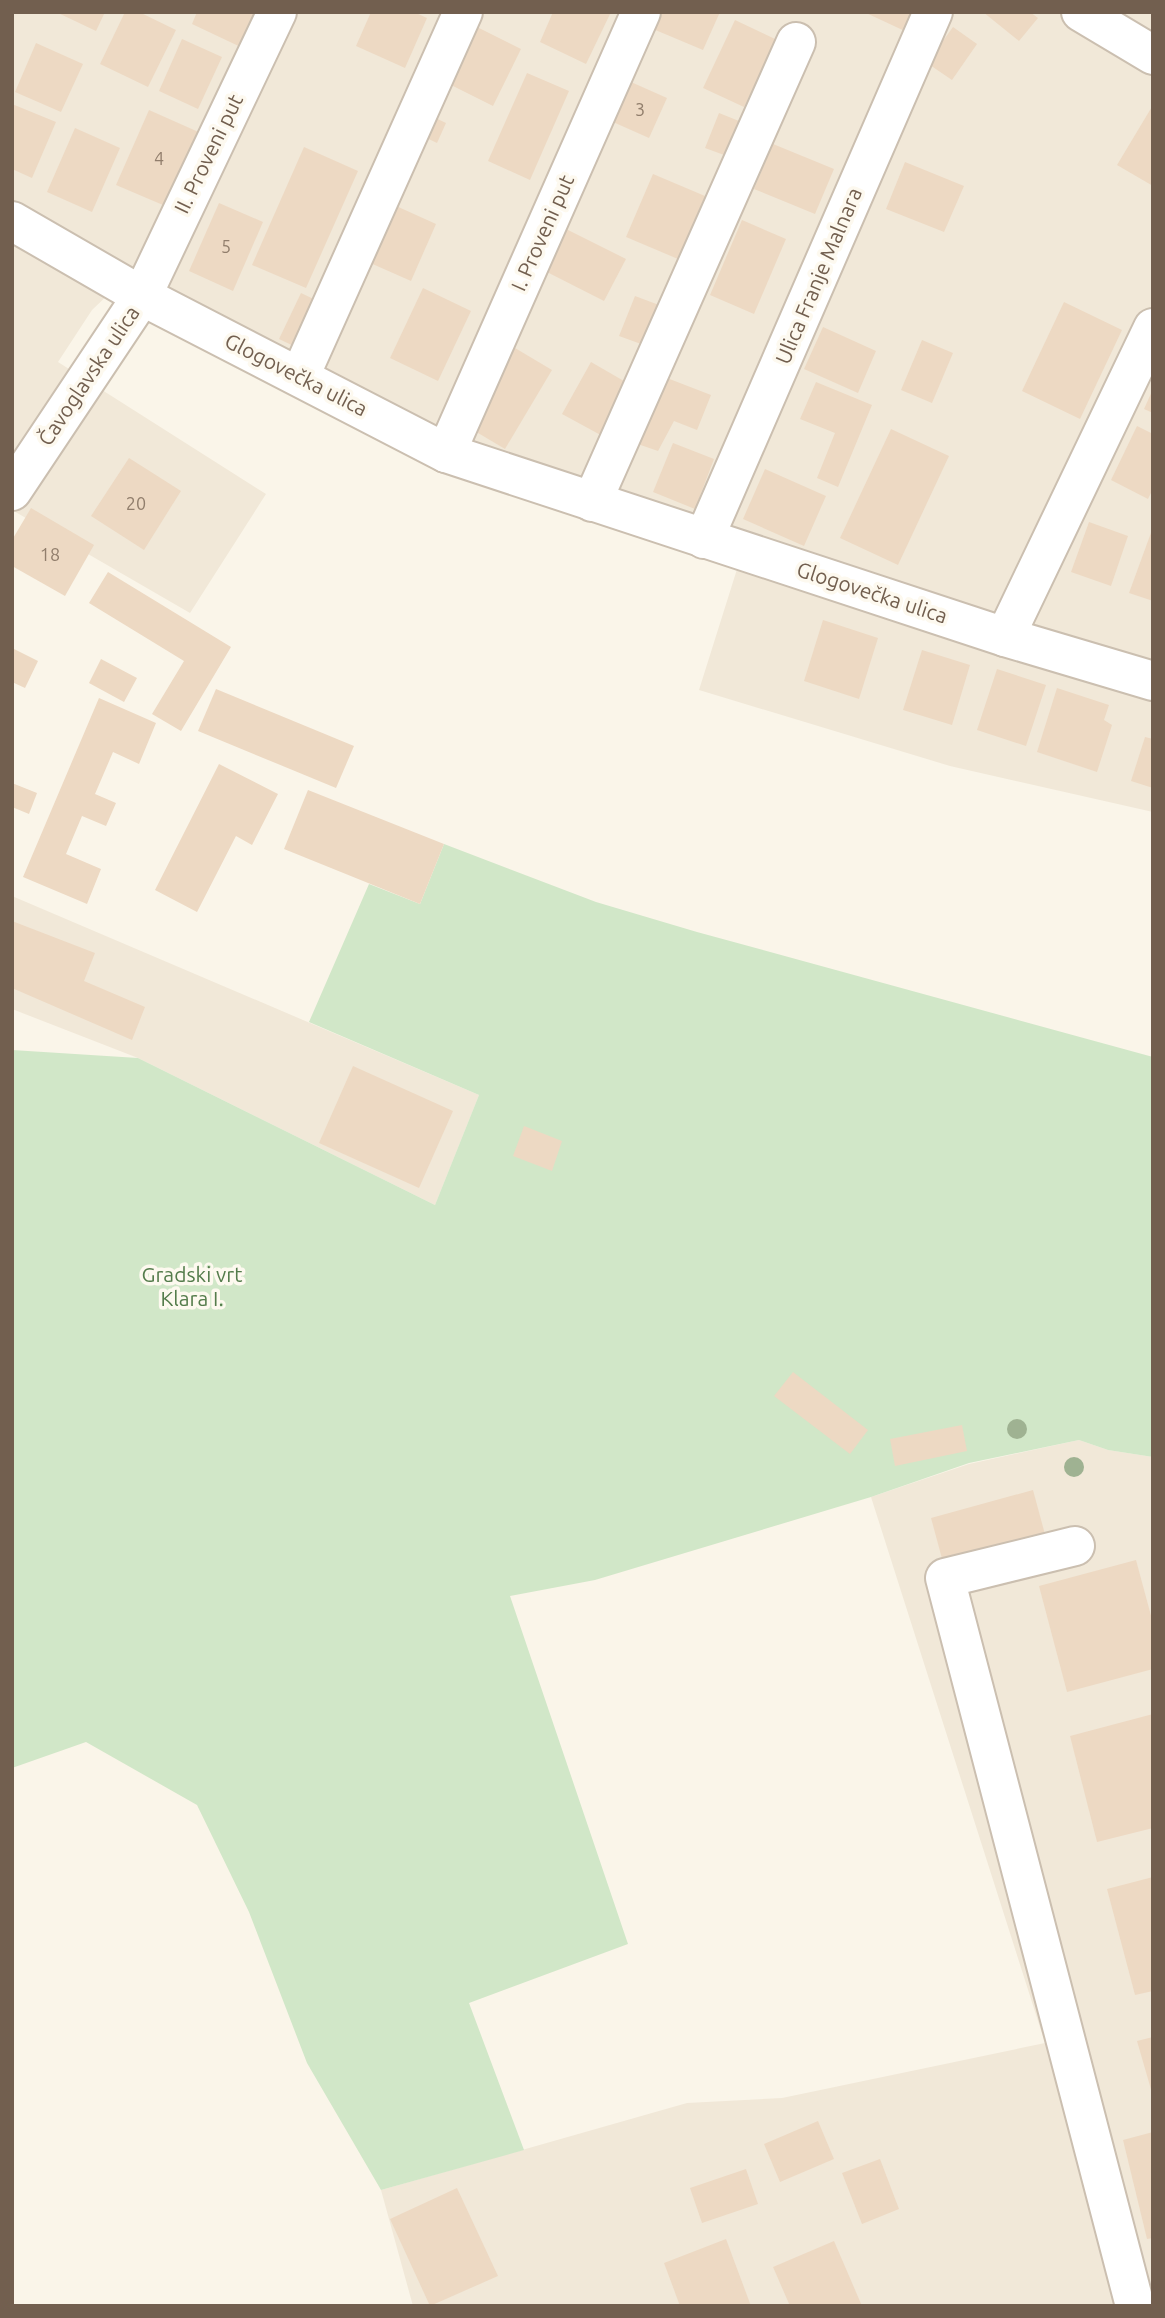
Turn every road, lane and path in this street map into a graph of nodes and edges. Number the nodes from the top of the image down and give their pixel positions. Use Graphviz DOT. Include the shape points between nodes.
graph roads {
  1 [pos="277,12"];
  2 [pos="463,12"];
  3 [pos="641,12"];
  4 [pos="933,12"];
  5 [pos="1084,13"];
  6 [pos="796,42"];
  7 [pos="1153,55"];
  8 [pos="12,221"];
  9 [pos="142,296"];
  10 [pos="1153,328"];
  11 [pos="300,376"];
  12 [pos="446,453"];
  13 [pos="12,491"];
  14 [pos="592,502"];
  15 [pos="704,539"];
  16 [pos="1005,637"];
  17 [pos="1153,681"];
  18 [pos="1075,1546"];
  19 [pos="1135,2306"];
  1 -- 9 [label="street, II. Proveni put"];
  2 -- 11 [label="street"];
  3 -- 12 [label="street, I. Proveni put"];
  4 -- 15 [label="street, Ulica Franje Malnara"];
  5 -- 7 [label="street"];
  6 -- 14 [label="street"];
  8 -- 9 [label="street, Glogovečka ulica"];
  9 -- 11 [label="street, Glogovečka ulica"];
  9 -- 13 [label="street, Čavoglavska ulica"];
  10 -- 16 [label="street"];
  11 -- 12 [label="street, Glogovečka ulica"];
  12 -- 14 [label="street, Glogovečka ulica"];
  14 -- 15 [label="street, Glogovečka ulica"];
  15 -- 16 [label="street, Glogovečka ulica"];
  16 -- 17 [label="street, Glogovečka ulica"];
  18 -- 19 [label="street" via="945,1578"];
}
